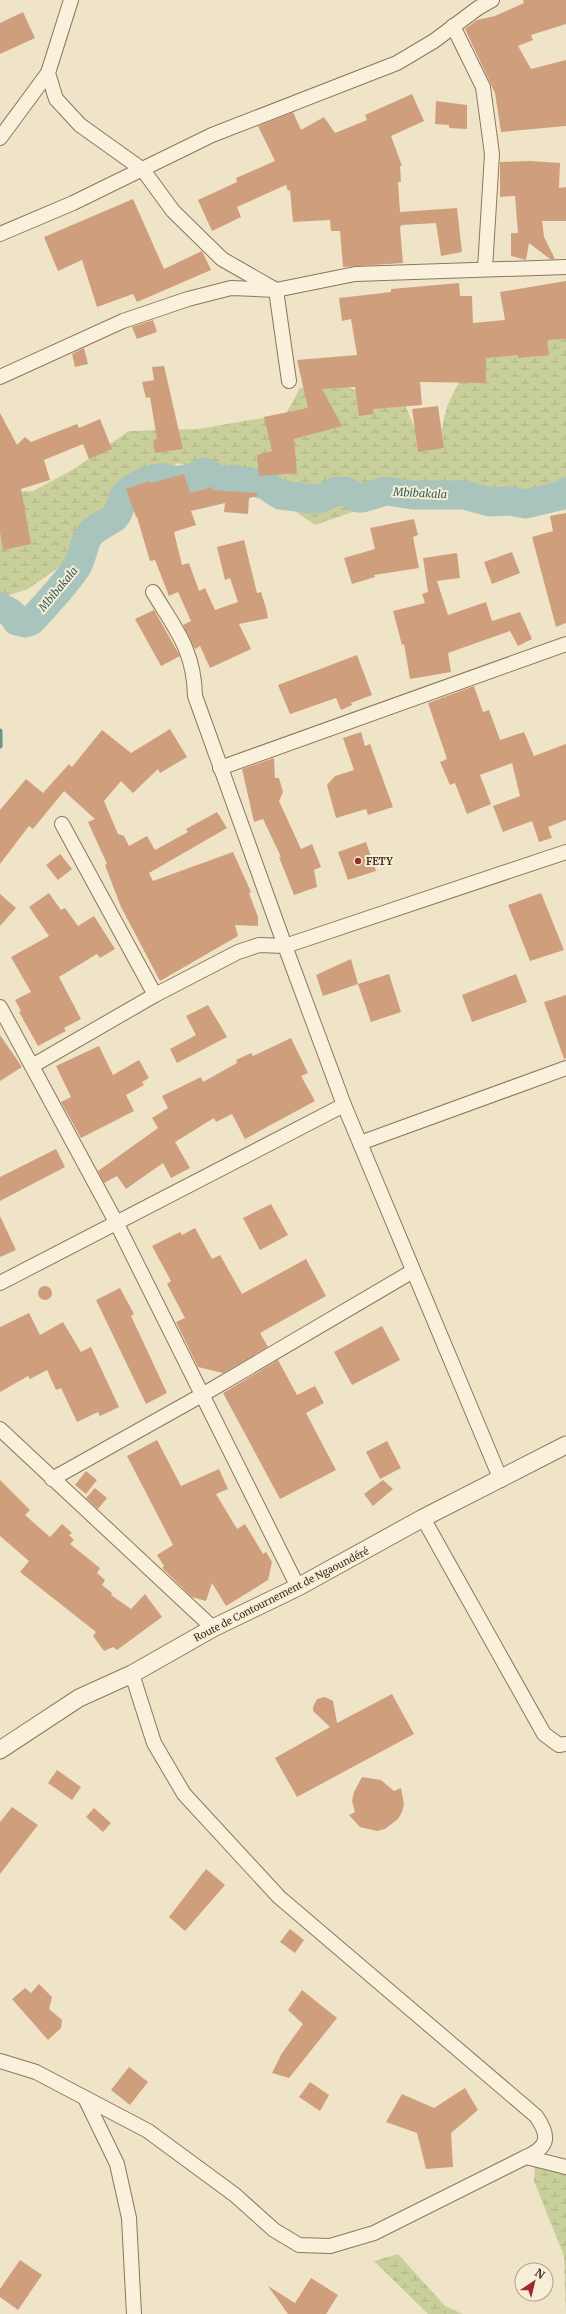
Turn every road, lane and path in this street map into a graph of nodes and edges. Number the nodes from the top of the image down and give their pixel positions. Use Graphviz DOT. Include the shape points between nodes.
graph roads {
  1 [pos="71,0"];
  2 [pos="492,0"];
  3 [pos="453,26"];
  4 [pos="48,73"];
  5 [pos="0,138"];
  6 [pos="143,170"];
  7 [pos="0,234"];
  8 [pos="566,267"];
  9 [pos="485,269"];
  10 [pos="276,290"];
  11 [pos="0,377"];
  12 [pos="289,381"];
  13 [pos="153,592"];
  14 [pos="566,644"];
  15 [pos="220,768"];
  16 [pos="62,824"];
  17 [pos="566,852"];
  18 [pos="284,946"];
  19 [pos="155,995"];
  20 [pos="0,1007"];
  21 [pos="32,1066"];
  22 [pos="566,1068"];
  23 [pos="344,1105"];
  24 [pos="360,1143"];
  25 [pos="116,1222"];
  26 [pos="413,1271"];
  27 [pos="0,1283"];
  28 [pos="202,1395"];
  29 [pos="0,1429"];
  30 [pos="566,1445"];
  31 [pos="52,1479"];
  32 [pos="501,1480"];
  33 [pos="423,1518"];
  34 [pos="298,1587"];
  35 [pos="213,1628"];
  36 [pos="132,1674"];
  37 [pos="566,1744"];
  38 [pos="0,1750"];
  39 [pos="0,2061"];
  40 [pos="85,2098"];
  41 [pos="526,2157"];
  42 [pos="566,2167"];
  43 [pos="134,2314"];
  1 -- 4 [label="street"];
  2 -- 3 [label="street"];
  3 -- 6 [label="street" via="434,41 397,63 212,135"];
  3 -- 9 [label="street" via="483,87 492,154"];
  4 -- 5 [label="street"];
  4 -- 6 [label="street" via="56,99 80,125"];
  6 -- 7 [label="street"];
  6 -- 10 [label="street" via="173,211 222,259"];
  8 -- 9 [label="street"];
  9 -- 10 [label="street" via="355,274"];
  10 -- 11 [label="street" via="231,288 188,299 104,330"];
  10 -- 12 [label="street"];
  13 -- 15 [label="street" via="188,650 195,674 195,696"];
  14 -- 15 [label="street"];
  15 -- 18 [label="street"];
  16 -- 19 [label="street"];
  17 -- 18 [label="street"];
  18 -- 19 [label="street" via="259,944 238,952"];
  18 -- 23 [label="street"];
  19 -- 21 [label="street"];
  20 -- 21 [label="street"];
  21 -- 25 [label="street"];
  22 -- 24 [label="street"];
  23 -- 24 [label="street"];
  23 -- 25 [label="street"];
  24 -- 26 [label="street"];
  25 -- 27 [label="street"];
  25 -- 28 [label="street"];
  26 -- 28 [label="street"];
  26 -- 32 [label="street"];
  28 -- 31 [label="street"];
  28 -- 34 [label="street"];
  29 -- 31 [label="street"];
  30 -- 32 [label="street, Route de Contournement de Ngaoundéré"];
  31 -- 35 [label="street"];
  32 -- 33 [label="street, Route de Contournement de Ngaoundéré"];
  33 -- 34 [label="street, Route de Contournement de Ngaoundéré"];
  33 -- 37 [label="street" via="544,1734 559,1745"];
  34 -- 35 [label="street, Route de Contournement de Ngaoundéré"];
  35 -- 36 [label="street, Route de Contournement de Ngaoundéré"];
  36 -- 38 [label="street, Route de Contournement de Ngaoundéré" via="79,1698"];
  36 -- 41 [label="street" via="154,1744 184,1794 279,1897 536,2116 545,2128 546,2141 539,2152"];
  39 -- 40 [label="street" via="36,2072"];
  40 -- 41 [label="street" via="148,2131 235,2195 274,2230 300,2245 330,2246 374,2233"];
  40 -- 43 [label="street" via="117,2164 129,2218"];
  41 -- 42 [label="street"];
}
